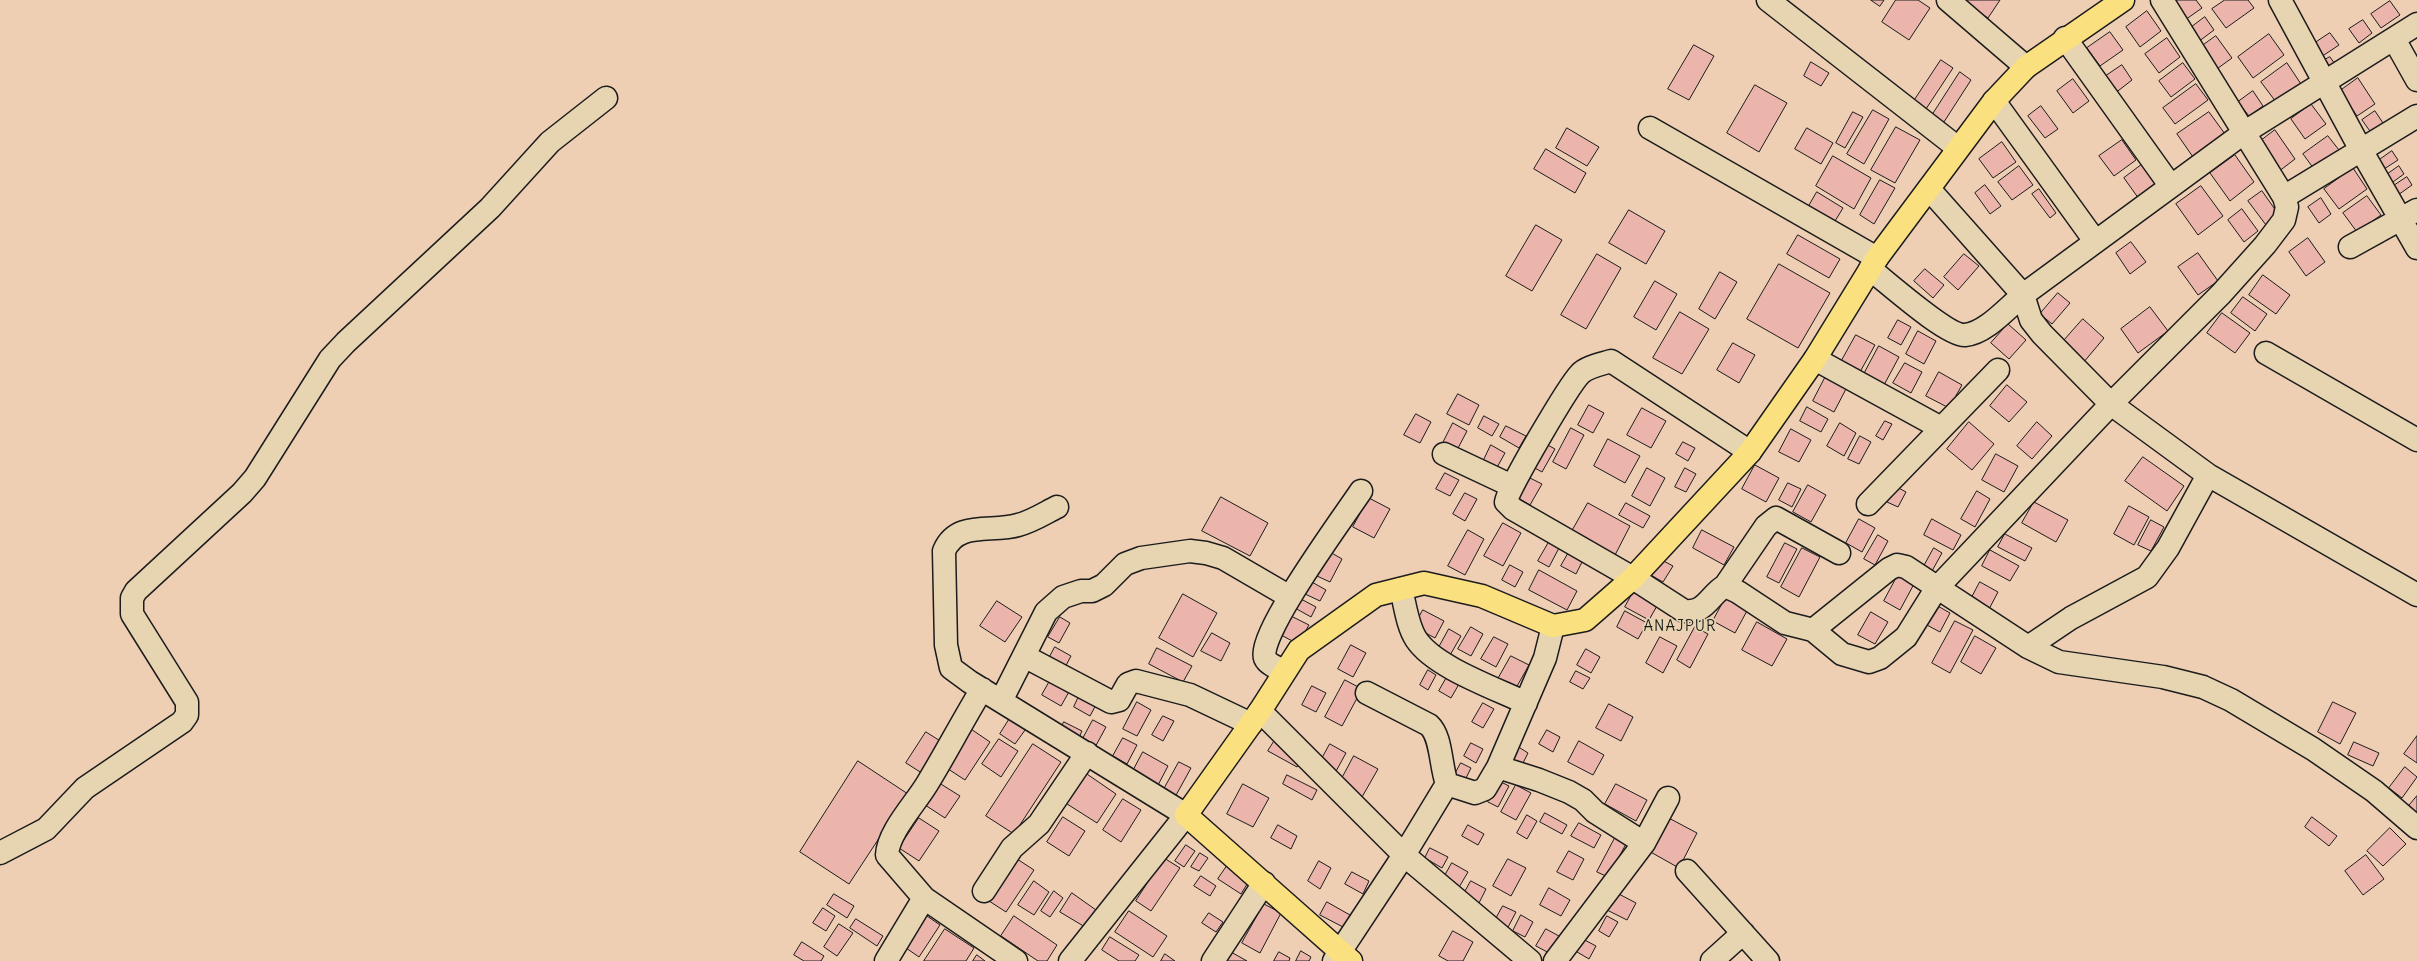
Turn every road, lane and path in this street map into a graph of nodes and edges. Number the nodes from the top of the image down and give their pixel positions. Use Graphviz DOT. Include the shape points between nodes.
graph roads {
  1 [pos="1768,0"];
  2 [pos="1948,0"];
  3 [pos="2123,0"];
  4 [pos="2162,0"];
  5 [pos="2280,0"];
  6 [pos="2417,24"];
  7 [pos="2065,38"];
  8 [pos="2394,39"];
  9 [pos="2026,67"];
  10 [pos="2417,80"];
  11 [pos="2325,83"];
  12 [pos="606,98"];
  13 [pos="1994,101"];
  14 [pos="2417,116"];
  15 [pos="1650,128"];
  16 [pos="2245,132"];
  17 [pos="1958,148"];
  18 [pos="2361,150"];
  19 [pos="2170,185"];
  20 [pos="1929,189"];
  21 [pos="2284,197"];
  22 [pos="2408,214"];
  23 [pos="2095,241"];
  24 [pos="2350,247"];
  25 [pos="2417,248"];
  26 [pos="1873,264"];
  27 [pos="2023,295"];
  28 [pos="2266,353"];
  29 [pos="1815,359"];
  30 [pos="1998,370"];
  31 [pos="2111,404"];
  32 [pos="1941,428"];
  33 [pos="2417,440"];
  34 [pos="1750,452"];
  35 [pos="1444,454"];
  36 [pos="2208,475"];
  37 [pos="1512,486"];
  38 [pos="1361,492"];
  39 [pos="1868,504"];
  40 [pos="1057,507"];
  41 [pos="1839,553"];
  42 [pos="1633,578"];
  43 [pos="1725,586"];
  44 [pos="1401,589"];
  45 [pos="1936,589"];
  46 [pos="2417,595"];
  47 [pos="1290,597"];
  48 [pos="1554,626"];
  49 [pos="1814,630"];
  50 [pos="2043,654"];
  51 [pos="1024,656"];
  52 [pos="1285,671"];
  53 [pos="982,689"];
  54 [pos="1368,693"];
  55 [pos="1001,700"];
  56 [pos="1526,703"];
  57 [pos="1255,717"];
  58 [pos="1087,754"];
  59 [pos="1498,767"];
  60 [pos="1447,784"];
  61 [pos="1668,798"];
  62 [pos="1186,815"];
  63 [pos="2417,828"];
  64 [pos="1644,843"];
  65 [pos="0,853"];
  66 [pos="1404,855"];
  67 [pos="1687,871"];
  68 [pos="1264,883"];
  69 [pos="984,892"];
  70 [pos="924,898"];
  71 [pos="1743,934"];
  72 [pos="1342,957"];
  73 [pos="886,961"];
  74 [pos="1016,961"];
  75 [pos="1070,961"];
  76 [pos="1213,961"];
  77 [pos="1530,961"];
  78 [pos="1555,961"];
  79 [pos="1712,961"];
  80 [pos="1768,961"];
  1 -- 17 [label="street"];
  2 -- 9 [label="street"];
  3 -- 7 [label="main road"];
  4 -- 16 [label="street"];
  5 -- 11 [label="street"];
  6 -- 8 [label="street"];
  7 -- 9 [label="main road"];
  7 -- 19 [label="street"];
  8 -- 10 [label="street"];
  8 -- 11 [label="street"];
  9 -- 13 [label="main road"];
  11 -- 16 [label="street"];
  11 -- 18 [label="street"];
  12 -- 65 [label="street" via="550,142 490,208 346,342 330,359 255,478 136,591 132,598 132,614 187,702 187,715 182,722 85,788 46,829"];
  13 -- 17 [label="main road"];
  13 -- 23 [label="street"];
  14 -- 18 [label="street"];
  15 -- 26 [label="street"];
  16 -- 19 [label="street"];
  16 -- 21 [label="street"];
  17 -- 20 [label="main road"];
  18 -- 21 [label="street"];
  18 -- 22 [label="street"];
  19 -- 23 [label="street"];
  20 -- 26 [label="main road"];
  20 -- 27 [label="street"];
  21 -- 31 [label="street" via="2287,207 2284,220 2265,245 2221,294"];
  22 -- 24 [label="street"];
  22 -- 25 [label="street"];
  23 -- 27 [label="street"];
  26 -- 27 [label="street" via="1942,326 1964,335 1988,324"];
  26 -- 29 [label="main road"];
  27 -- 31 [label="street" via="2031,320"];
  28 -- 33 [label="street"];
  29 -- 32 [label="street"];
  29 -- 34 [label="main road"];
  30 -- 32 [label="street"];
  31 -- 36 [label="street"];
  31 -- 45 [label="street"];
  32 -- 39 [label="street"];
  34 -- 37 [label="street" via="1611,361 1580,373"];
  34 -- 42 [label="main road"];
  35 -- 37 [label="street"];
  36 -- 46 [label="street"];
  36 -- 50 [label="street" via="2168,548 2147,578 2071,618"];
  37 -- 42 [label="street" via="1506,502 1512,509"];
  38 -- 47 [label="street"];
  40 -- 53 [label="street" via="1018,525 965,530 947,543 944,551 943,600 946,645 952,668"];
  41 -- 43 [label="street" via="1776,518 1766,526"];
  42 -- 43 [label="street" via="1684,610 1692,612 1703,608"];
  42 -- 48 [label="main road" via="1585,620"];
  43 -- 49 [label="street" via="1785,623"];
  44 -- 48 [label="main road" via="1424,583 1482,596"];
  44 -- 52 [label="main road" via="1376,595 1298,650"];
  44 -- 56 [label="street" via="1415,638 1425,651"];
  45 -- 49 [label="street" via="1906,567 1897,566"];
  45 -- 49 [label="street" via="1906,637 1886,654 1869,662 1842,654"];
  45 -- 50 [label="street"];
  47 -- 51 [label="street" via="1223,558 1206,553 1190,551 1141,558 1125,564 1104,585 1092,591 1081,591 1063,597 1046,612"];
  47 -- 52 [label="street" via="1265,647 1265,658 1270,664"];
  48 -- 56 [label="street" via="1545,658"];
  50 -- 63 [label="street" via="2163,677 2202,687 2230,700 2313,749 2374,791"];
  51 -- 55 [label="street"];
  51 -- 57 [label="street" via="1110,702 1118,700 1128,684 1136,681 1190,695"];
  52 -- 57 [label="main road"];
  53 -- 55 [label="street"];
  53 -- 70 [label="street" via="887,847 886,855"];
  54 -- 60 [label="street" via="1436,731 1441,770"];
  55 -- 58 [label="street"];
  56 -- 59 [label="street"];
  57 -- 62 [label="main road"];
  57 -- 66 [label="street"];
  58 -- 62 [label="street"];
  58 -- 69 [label="street" via="1039,824 1012,848"];
  59 -- 60 [label="street" via="1485,789 1475,794"];
  59 -- 64 [label="street" via="1574,795 1595,812"];
  60 -- 66 [label="street"];
  61 -- 64 [label="street"];
  62 -- 68 [label="main road"];
  62 -- 75 [label="street"];
  64 -- 78 [label="street" via="1600,897"];
  66 -- 72 [label="street"];
  66 -- 77 [label="street"];
  67 -- 71 [label="street"];
  68 -- 72 [label="main road"];
  68 -- 76 [label="street"];
  70 -- 73 [label="street"];
  70 -- 74 [label="street"];
  71 -- 79 [label="street"];
  71 -- 80 [label="street"];
}
